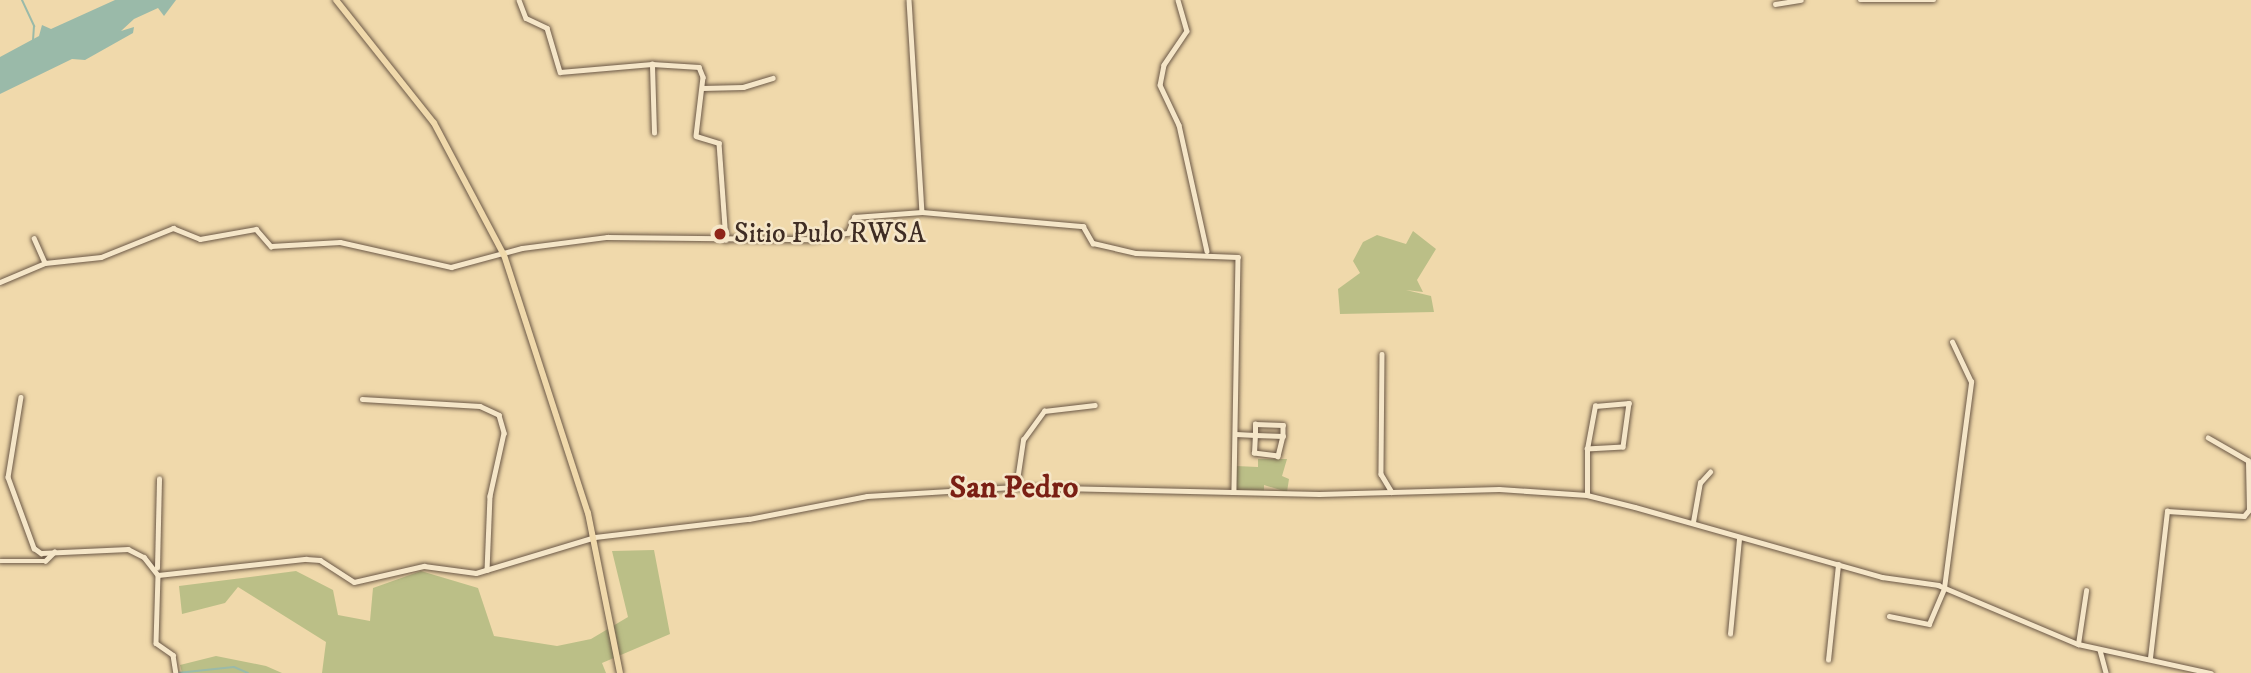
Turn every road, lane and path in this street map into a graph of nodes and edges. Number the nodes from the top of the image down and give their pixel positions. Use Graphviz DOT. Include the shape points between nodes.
graph roads {
  1 [pos="337,0"];
  2 [pos="519,0"];
  3 [pos="909,0"];
  4 [pos="1178,0"];
  5 [pos="1801,0"];
  6 [pos="1860,0"];
  7 [pos="1934,0"];
  8 [pos="1775,4"];
  9 [pos="652,64"];
  10 [pos="774,78"];
  11 [pos="702,88"];
  12 [pos="654,133"];
  13 [pos="922,212"];
  14 [pos="34,238"];
  15 [pos="726,240"];
  16 [pos="1207,251"];
  17 [pos="504,255"];
  18 [pos="44,263"];
  19 [pos="0,282"];
  20 [pos="1952,342"];
  21 [pos="1382,354"];
  22 [pos="21,397"];
  23 [pos="362,399"];
  24 [pos="1095,405"];
  25 [pos="1236,434"];
  26 [pos="1255,435"];
  27 [pos="1283,436"];
  28 [pos="2208,438"];
  29 [pos="1587,449"];
  30 [pos="1710,472"];
  31 [pos="159,479"];
  32 [pos="1016,487"];
  33 [pos="1234,492"];
  34 [pos="1392,492"];
  35 [pos="1587,495"];
  36 [pos="1693,522"];
  37 [pos="595,537"];
  38 [pos="1739,538"];
  39 [pos="54,552"];
  40 [pos="0,561"];
  41 [pos="1838,565"];
  42 [pos="487,570"];
  43 [pos="158,572"];
  44 [pos="1944,587"];
  45 [pos="2086,591"];
  46 [pos="1889,616"];
  47 [pos="1730,634"];
  48 [pos="2078,644"];
  49 [pos="2101,650"];
  50 [pos="2150,658"];
  51 [pos="1828,660"];
  52 [pos="176,673"];
  53 [pos="621,673"];
  54 [pos="2106,673"];
  55 [pos="2211,673"];
  1 -- 17 [label="main road" via="434,123"];
  2 -- 9 [label="street" via="526,19 547,28 560,72"];
  3 -- 13 [label="street"];
  4 -- 16 [label="street" via="1187,31 1164,65 1160,85 1179,125"];
  5 -- 8 [label="street"];
  6 -- 7 [label="street"];
  9 -- 11 [label="street" via="699,67"];
  9 -- 12 [label="street"];
  10 -- 11 [label="street" via="743,87"];
  11 -- 15 [label="street" via="696,135 719,143"];
  13 -- 15 [label="street" via="854,217 848,233 835,236"];
  13 -- 16 [label="street" via="1083,226 1093,243 1136,253"];
  14 -- 18 [label="street"];
  15 -- 17 [label="street" via="607,237"];
  16 -- 25 [label="street" via="1230,253 1241,264"];
  17 -- 18 [label="street" via="451,267 340,242 271,246 256,229 200,239 173,228 101,257"];
  17 -- 37 [label="main road"];
  18 -- 19 [label="street"];
  20 -- 44 [label="street" via="1971,382"];
  21 -- 34 [label="street" via="1381,474"];
  22 -- 39 [label="street" via="9,444 14,508 34,548"];
  23 -- 42 [label="street" via="480,406 499,415 504,433 488,508"];
  24 -- 32 [label="street" via="1044,411 1023,440"];
  25 -- 26 [label="street"];
  25 -- 33 [label="street"];
  26 -- 27 [label="street"];
  26 -- 27 [label="street" via="1256,422 1283,425"];
  26 -- 27 [label="street" via="1256,455 1278,456"];
  28 -- 50 [label="street" via="2249,461 2249,510 2244,516 2167,511"];
  29 -- 29 [label="street" via="1595,406 1629,403 1623,447"];
  29 -- 35 [label="street"];
  30 -- 36 [label="street" via="1700,483"];
  31 -- 43 [label="street"];
  32 -- 33 [label="street"];
  32 -- 37 [label="street" via="867,496 749,519"];
  33 -- 34 [label="street"];
  34 -- 35 [label="street"];
  35 -- 36 [label="street"];
  36 -- 38 [label="street"];
  37 -- 42 [label="street"];
  37 -- 53 [label="main road"];
  38 -- 41 [label="street"];
  38 -- 47 [label="street"];
  39 -- 40 [label="street" via="45,561"];
  39 -- 43 [label="street" via="128,550"];
  41 -- 44 [label="street"];
  41 -- 51 [label="street"];
  42 -- 43 [label="street" via="424,566 354,582 320,560 306,559"];
  43 -- 52 [label="street" via="153,629"];
  44 -- 46 [label="street" via="1929,624"];
  44 -- 48 [label="street"];
  45 -- 48 [label="street"];
  48 -- 49 [label="street"];
  49 -- 50 [label="street"];
  49 -- 54 [label="street"];
  50 -- 55 [label="street"];
}
